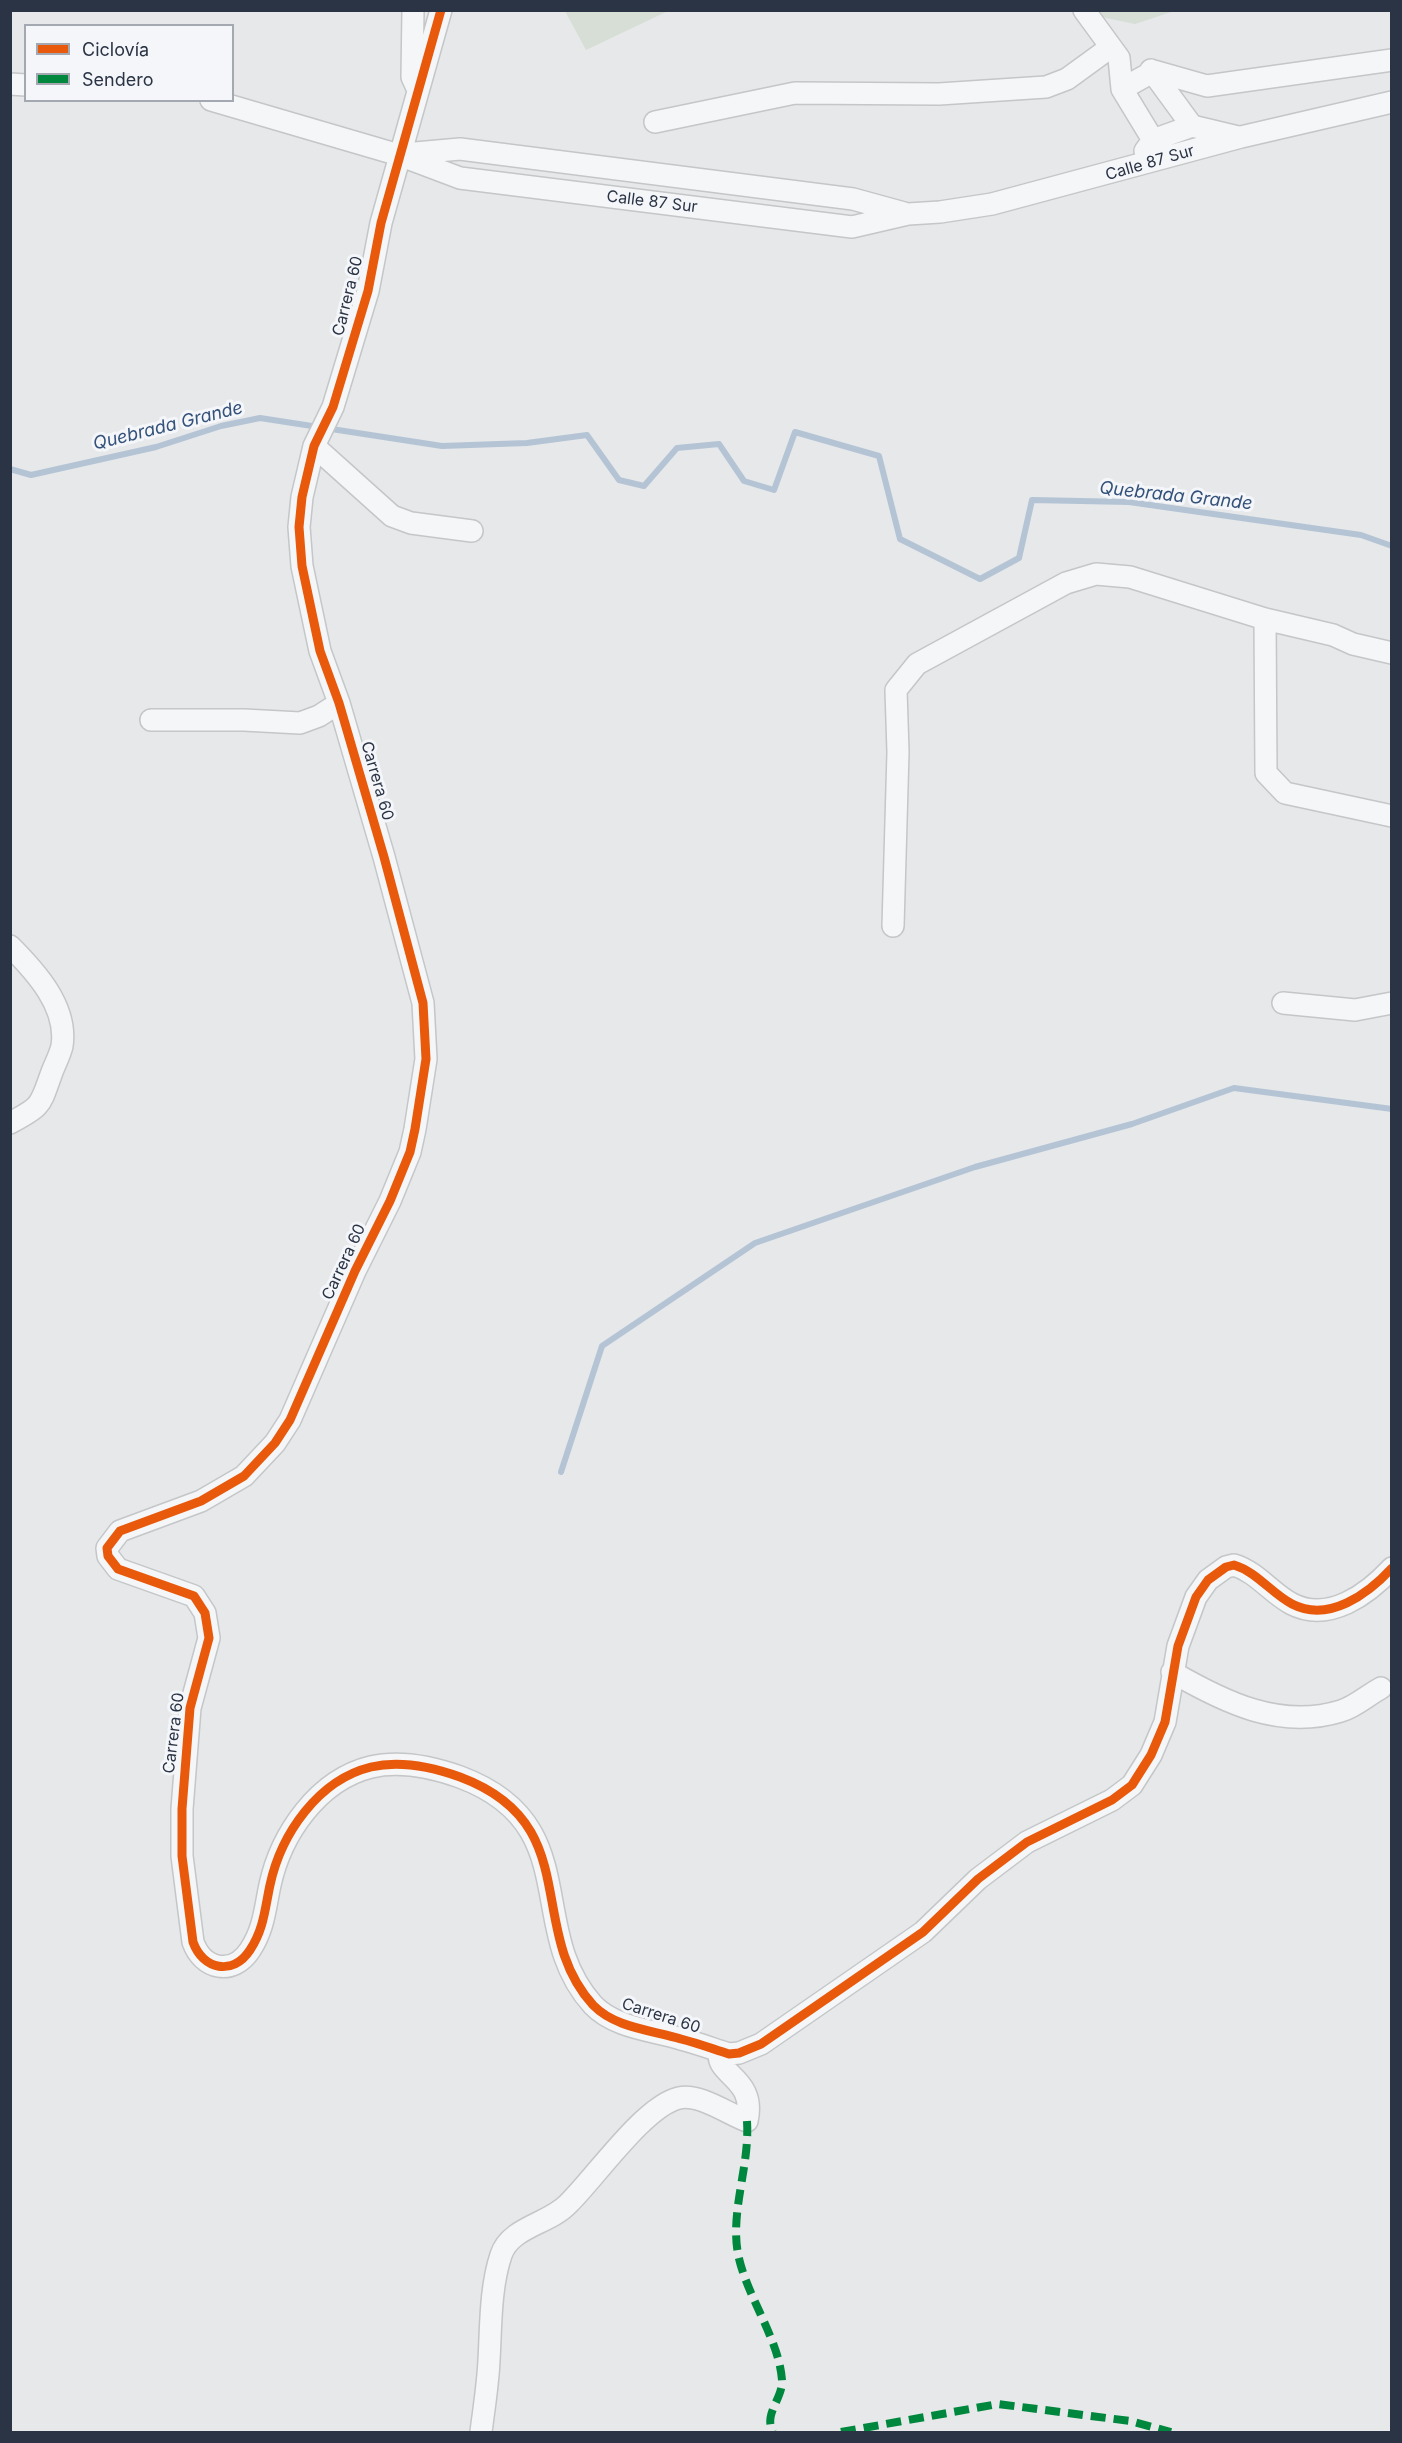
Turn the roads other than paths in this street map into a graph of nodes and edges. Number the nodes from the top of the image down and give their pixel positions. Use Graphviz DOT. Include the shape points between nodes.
graph roads {
  1 [pos="413,10"];
  2 [pos="441,10"];
  3 [pos="1084,10"];
  4 [pos="1115,53"];
  5 [pos="1392,60"];
  6 [pos="1154,71"];
  7 [pos="1122,88"];
  8 [pos="419,93"];
  9 [pos="218,102"];
  10 [pos="1392,102"];
  11 [pos="655,122"];
  12 [pos="1192,126"];
  13 [pos="1241,137"];
  14 [pos="1153,140"];
  15 [pos="399,155"];
  16 [pos="1131,169"];
  17 [pos="908,214"];
  18 [pos="316,442"];
  19 [pos="472,531"];
  20 [pos="1265,619"];
  21 [pos="1392,652"];
  22 [pos="339,703"];
  23 [pos="151,720"];
  24 [pos="1392,816"];
  25 [pos="893,926"];
  26 [pos="10,946"];
  27 [pos="1283,1003"];
  28 [pos="1392,1004"];
  29 [pos="10,1123"];
  30 [pos="1392,1568"];
  31 [pos="1172,1671"];
  32 [pos="1381,1688"];
  33 [pos="720,2051"];
  34 [pos="481,2433"];
  1 -- 8 [label="street" via="412,77"];
  2 -- 8 [label="street, Carrera 60"];
  3 -- 4 [label="street"];
  4 -- 6 [label="street"];
  4 -- 7 [label="street"];
  4 -- 11 [label="street" via="1046,87 939,94 795,93"];
  5 -- 6 [label="street" via="1207,86"];
  6 -- 7 [label="street"];
  6 -- 12 [label="street"];
  7 -- 14 [label="street"];
  8 -- 15 [label="street, Carrera 60"];
  9 -- 15 [label="street, Calle 87 Sur"];
  10 -- 13 [label="street, Calle 87 Sur"];
  12 -- 13 [label="street"];
  12 -- 14 [label="street"];
  13 -- 16 [label="street, Calle 87 Sur"];
  14 -- 16 [label="street"];
  15 -- 17 [label="street, Calle 87 Sur" via="460,149 853,199"];
  15 -- 17 [label="street, Calle 87 Sur" via="460,178 852,227"];
  15 -- 18 [label="street, Carrera 60" via="368,291 333,407"];
  16 -- 17 [label="street, Calle 87 Sur" via="992,204"];
  18 -- 19 [label="street" via="392,516 411,524"];
  18 -- 22 [label="street, Carrera 60" via="301,507 302,566 320,651"];
  20 -- 21 [label="street"];
  20 -- 24 [label="street" via="1266,773 1285,793"];
  20 -- 25 [label="street" via="1130,577 1096,574 1066,583 917,664 896,690"];
  22 -- 23 [label="street" via="300,723"];
  22 -- 33 [label="street, Carrera 60" via="423,1003 427,1035 424,1080 410,1152 291,1420 275,1443 244,1476 201,1501 120,1531 107,1548 118,1569 194,1596 205,1613 209,1638 190,1708 182,1809 182,1856 193,1942 197,1954 224,1968 238,1963 249,1952 262,1925 270,1883 286,1844 304,1810 329,1788 352,1773 393,1763 442,1771 503,1801 527,1824 544,1859 567,1961 594,2006 620,2022"];
  26 -- 29 [label="street" via="36,973 63,1024 62,1048 45,1096 36,1110"];
  27 -- 28 [label="street" via="1355,1010"];
  30 -- 31 [label="street, Carrera 60" via="1357,1598 1338,1607 1315,1609 1293,1604 1241,1567 1226,1567 1208,1580 1196,1597"];
  31 -- 32 [label="street" via="1217,1696 1259,1712 1295,1719 1342,1711"];
  31 -- 33 [label="street, Carrera 60" via="1165,1722 1132,1785 1027,1842 978,1879 923,1932 761,2044 739,2053"];
  33 -- 34 [label="street" via="721,2064 745,2088 749,2098 747,2121 692,2097 672,2100 656,2110 558,2214 525,2230 505,2246 498,2265 492,2310"];
}
